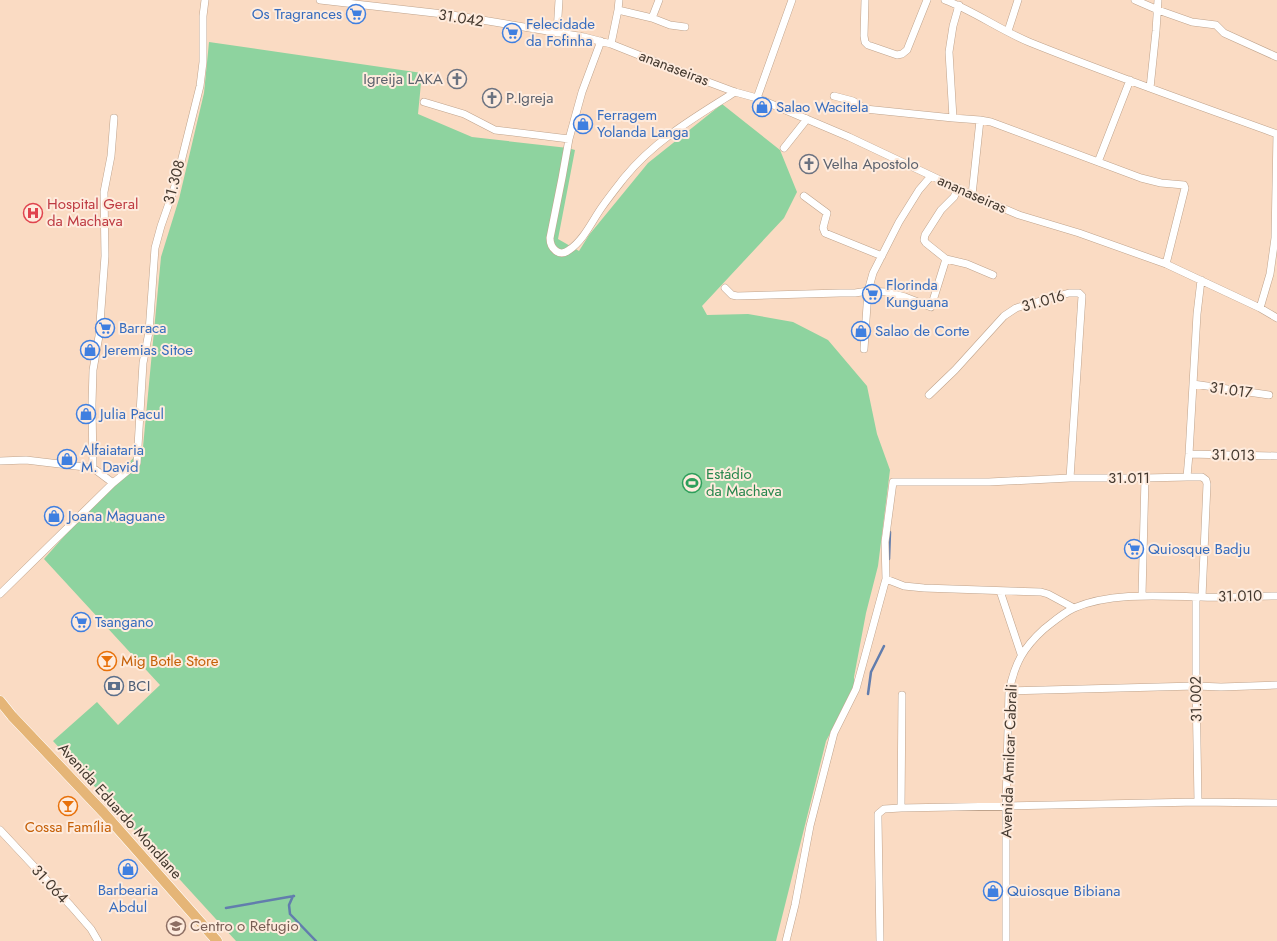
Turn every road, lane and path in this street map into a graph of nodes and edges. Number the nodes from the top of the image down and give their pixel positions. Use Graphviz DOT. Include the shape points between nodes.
graph roads {
  1 [pos="205,0"];
  2 [pos="320,0"];
  3 [pos="559,0"];
  4 [pos="619,0"];
  5 [pos="659,0"];
  6 [pos="792,0"];
  7 [pos="865,0"];
  8 [pos="927,0"];
  9 [pos="945,0"];
  10 [pos="1018,0"];
  11 [pos="1135,0"];
  12 [pos="1158,0"];
  13 [pos="959,5"];
  14 [pos="618,10"];
  15 [pos="1158,10"];
  16 [pos="652,18"];
  17 [pos="684,27"];
  18 [pos="1008,31"];
  19 [pos="557,33"];
  20 [pos="601,41"];
  21 [pos="611,44"];
  22 [pos="1277,57"];
  23 [pos="1130,80"];
  24 [pos="1150,88"];
  25 [pos="735,92"];
  26 [pos="834,96"];
  27 [pos="757,98"];
  28 [pos="424,102"];
  29 [pos="114,118"];
  30 [pos="953,118"];
  31 [pos="807,119"];
  32 [pos="980,120"];
  33 [pos="1277,134"];
  34 [pos="569,139"];
  35 [pos="784,148"];
  36 [pos="1098,162"];
  37 [pos="931,176"];
  38 [pos="958,188"];
  39 [pos="972,195"];
  40 [pos="804,196"];
  41 [pos="882,256"];
  42 [pos="946,259"];
  43 [pos="1166,264"];
  44 [pos="993,275"];
  45 [pos="1201,280"];
  46 [pos="725,288"];
  47 [pos="868,291"];
  48 [pos="1260,308"];
  49 [pos="1277,318"];
  50 [pos="864,349"];
  51 [pos="1193,384"];
  52 [pos="929,395"];
  53 [pos="1268,395"];
  54 [pos="1189,454"];
  55 [pos="1277,456"];
  56 [pos="0,461"];
  57 [pos="93,468"];
  58 [pos="1187,476"];
  59 [pos="1070,478"];
  60 [pos="1145,478"];
  61 [pos="113,483"];
  62 [pos="886,579"];
  63 [pos="1000,591"];
  64 [pos="0,594"];
  65 [pos="1142,595"];
  66 [pos="1277,596"];
  67 [pos="1199,597"];
  68 [pos="1074,608"];
  69 [pos="1021,654"];
  70 [pos="1277,685"];
  71 [pos="1196,686"];
  72 [pos="1009,691"];
  73 [pos="902,695"];
  74 [pos="0,701"];
  75 [pos="0,708"];
  76 [pos="12,716"];
  77 [pos="1198,802"];
  78 [pos="1277,803"];
  79 [pos="1006,806"];
  80 [pos="901,808"];
  81 [pos="0,830"];
  82 [pos="98,941"];
  83 [pos="217,941"];
  84 [pos="786,941"];
  85 [pos="880,941"];
  86 [pos="1006,941"];
  1 -- 61 [label="street, 31.308" via="200,86 175,186 155,248 143,363 137,463"];
  2 -- 19 [label="street, 31.042" via="452,15"];
  3 -- 19 [label="street"];
  4 -- 14 [label="street"];
  5 -- 16 [label="street"];
  6 -- 27 [label="street"];
  7 -- 8 [label="street" via="865,42 897,55 907,50"];
  9 -- 13 [label="street"];
  10 -- 18 [label="street"];
  11 -- 15 [label="street"];
  12 -- 15 [label="street"];
  13 -- 18 [label="street"];
  13 -- 30 [label="street" via="950,52"];
  14 -- 16 [label="street"];
  14 -- 21 [label="street"];
  15 -- 22 [label="street" via="1192,22 1216,25 1224,33"];
  15 -- 24 [label="street"];
  16 -- 17 [label="street"];
  18 -- 23 [label="street"];
  19 -- 20 [label="street, 31.042"];
  20 -- 21 [label="street, ananaseiras"];
  20 -- 34 [label="street" via="582,92"];
  21 -- 25 [label="street, ananaseiras"];
  23 -- 24 [label="street"];
  23 -- 36 [label="street"];
  24 -- 33 [label="street"];
  25 -- 27 [label="street, ananaseiras"];
  25 -- 34 [label="street" via="669,135 625,177 580,240 569,251 559,253 553,249 550,238"];
  26 -- 30 [label="street" via="853,101 865,109"];
  27 -- 31 [label="street, ananaseiras"];
  28 -- 34 [label="street" via="464,114 495,130"];
  29 -- 57 [label="street" via="111,156 104,192 105,256 99,336 93,370"];
  30 -- 32 [label="street"];
  31 -- 35 [label="street"];
  31 -- 37 [label="street, ananaseiras"];
  32 -- 36 [label="street"];
  32 -- 39 [label="street"];
  33 -- 48 [label="street" via="1275,238 1270,274"];
  36 -- 43 [label="street" via="1141,178 1161,183 1182,184 1185,188"];
  37 -- 38 [label="street, ananaseiras"];
  37 -- 41 [label="street" via="902,217"];
  38 -- 39 [label="street, ananaseiras"];
  38 -- 42 [label="street" via="954,197 941,210 924,240"];
  39 -- 43 [label="street, ananaseiras" via="1019,215"];
  40 -- 41 [label="street" via="827,213 822,228 825,233"];
  41 -- 47 [label="street" via="873,273"];
  42 -- 44 [label="street" via="967,264"];
  42 -- 47 [label="street" via="931,307 886,292"];
  43 -- 45 [label="street, ananaseiras"];
  45 -- 48 [label="street, ananaseiras"];
  45 -- 51 [label="street"];
  46 -- 47 [label="street" via="737,296"];
  47 -- 50 [label="street"];
  48 -- 49 [label="street, ananaseiras"];
  51 -- 53 [label="street, 31.017"];
  51 -- 54 [label="street"];
  52 -- 59 [label="street, 31.016" via="1004,316 1016,308 1069,293 1079,293 1082,296"];
  54 -- 55 [label="street, 31.013"];
  54 -- 58 [label="street"];
  56 -- 57 [label="street" via="26,460"];
  57 -- 61 [label="street"];
  58 -- 60 [label="street, 31.011"];
  58 -- 67 [label="street, 31.011" via="1202,478 1207,484"];
  59 -- 60 [label="street, 31.011"];
  59 -- 62 [label="street, 31.011" via="989,482 892,482 885,542"];
  60 -- 65 [label="street"];
  61 -- 64 [label="street, 31.308"];
  62 -- 63 [label="street" via="904,586"];
  62 -- 84 [label="street" via="858,684 834,733 810,826"];
  63 -- 68 [label="street" via="1041,592"];
  63 -- 69 [label="street"];
  65 -- 67 [label="street, 31.010"];
  65 -- 68 [label="street, Avenida Amilcar Cabrali"];
  66 -- 67 [label="street, 31.010"];
  67 -- 71 [label="street, 31.002"];
  68 -- 69 [label="street, Avenida Amilcar Cabrali" via="1041,633"];
  69 -- 72 [label="street, Avenida Amilcar Cabrali"];
  70 -- 71 [label="street"];
  71 -- 72 [label="street"];
  71 -- 77 [label="street, 31.002"];
  72 -- 79 [label="street, Avenida Amilcar Cabrali"];
  73 -- 80 [label="street"];
  74 -- 76 [label="main road, Avenida Eduardo Mondlane"];
  75 -- 76 [label="main road"];
  76 -- 83 [label="main road, Avenida Eduardo Mondlane" via="104,813"];
  77 -- 78 [label="street"];
  77 -- 79 [label="street"];
  79 -- 80 [label="street"];
  79 -- 86 [label="street, Avenida Amilcar Cabrali"];
  80 -- 85 [label="street" via="884,809 878,814"];
  81 -- 82 [label="street, 31.064" via="71,906"];
}
